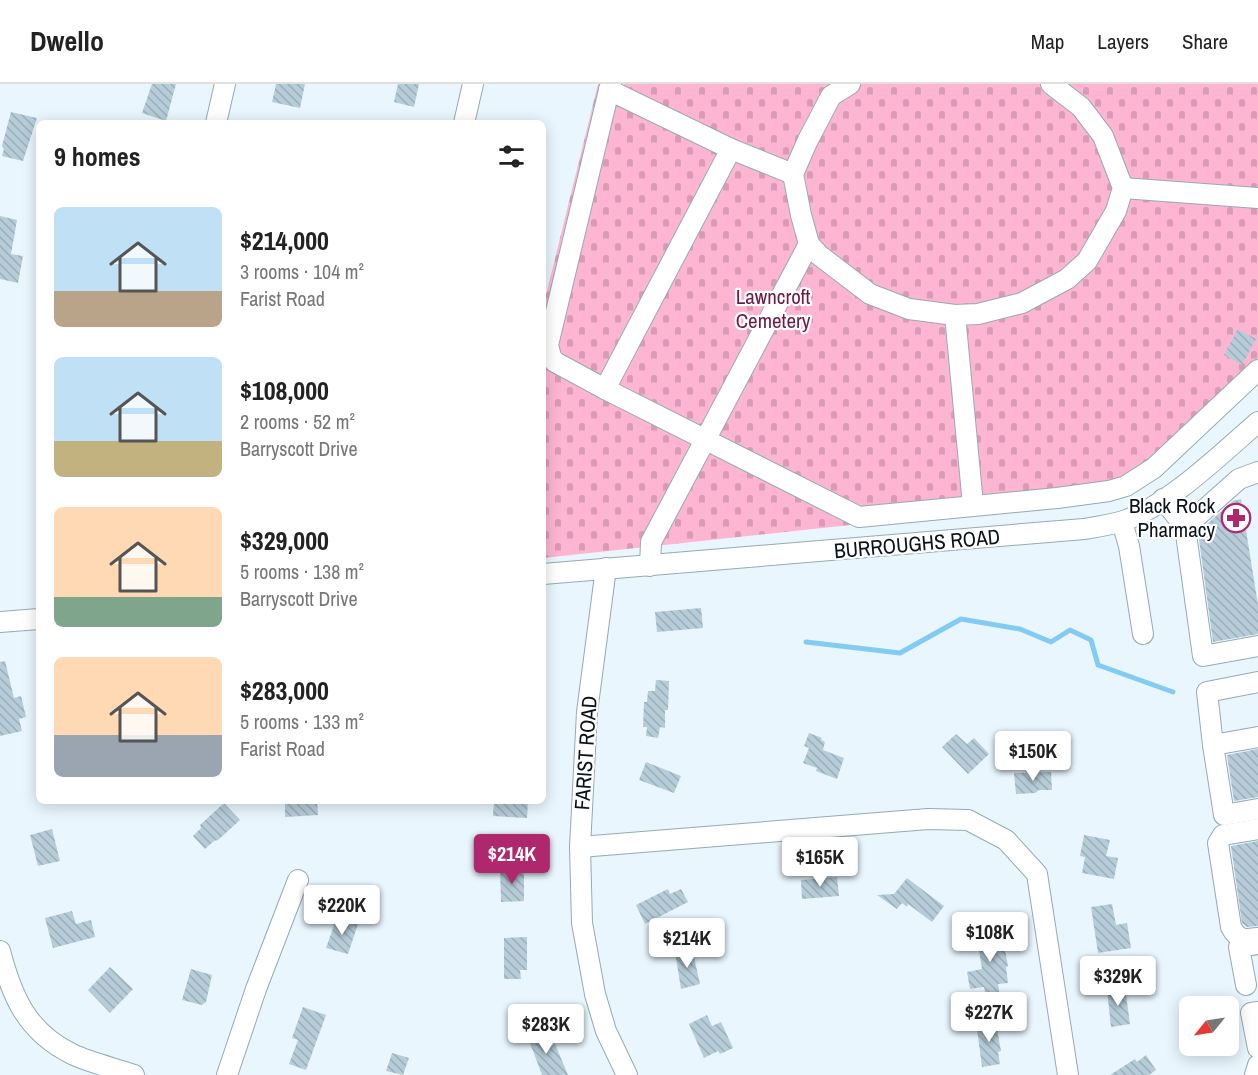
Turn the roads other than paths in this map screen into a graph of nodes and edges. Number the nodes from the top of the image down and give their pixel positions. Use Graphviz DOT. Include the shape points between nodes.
graph roads {
  1 [pos="225,84"];
  2 [pos="473,84"];
  3 [pos="850,84"];
  4 [pos="1051,84"];
  5 [pos="610,87"];
  6 [pos="217,120"];
  7 [pos="465,120"];
  8 [pos="731,149"];
  9 [pos="793,174"];
  10 [pos="1123,188"];
  11 [pos="1258,198"];
  12 [pos="809,244"];
  13 [pos="955,315"];
  14 [pos="1258,370"];
  15 [pos="605,389"];
  16 [pos="1258,422"];
  17 [pos="705,440"];
  18 [pos="1258,472"];
  19 [pos="1163,499"];
  20 [pos="973,505"];
  21 [pos="1122,522"];
  22 [pos="1185,527"];
  23 [pos="650,566"];
  24 [pos="606,568"];
  25 [pos="546,574"];
  26 [pos="36,618"];
  27 [pos="0,622"];
  28 [pos="1143,634"];
  29 [pos="1258,646"];
  30 [pos="1258,682"];
  31 [pos="1258,737"];
  32 [pos="1213,745"];
  33 [pos="1258,809"];
  34 [pos="1258,829"];
  35 [pos="580,847"];
  36 [pos="298,880"];
  37 [pos="1258,938"];
  38 [pos="1258,944"];
  39 [pos="0,951"];
  40 [pos="1251,1002"];
  41 [pos="1258,1048"];
  42 [pos="1258,1065"];
  43 [pos="134,1075"];
  44 [pos="227,1075"];
  45 [pos="627,1075"];
  46 [pos="1068,1075"];
  47 [pos="1255,1075"];
  1 -- 6 [label="street"];
  2 -- 7 [label="street"];
  3 -- 9 [label="street" via="831,96"];
  4 -- 10 [label="street" via="1081,107 1103,136"];
  5 -- 8 [label="street"];
  5 -- 15 [label="street" via="548,345 555,362"];
  8 -- 9 [label="street"];
  8 -- 15 [label="street"];
  9 -- 12 [label="street"];
  10 -- 11 [label="street"];
  10 -- 13 [label="street" via="1100,240 1087,261 1067,279 1022,303 978,314"];
  12 -- 13 [label="street" via="870,294 909,309"];
  12 -- 17 [label="street"];
  13 -- 20 [label="street"];
  14 -- 20 [label="street" via="1154,468 1126,486 1099,493"];
  15 -- 17 [label="street"];
  16 -- 19 [label="street, BURROUGHS ROAD"];
  17 -- 20 [label="street" via="859,517"];
  17 -- 23 [label="street" via="651,542"];
  18 -- 22 [label="street" via="1239,479"];
  19 -- 21 [label="street, BURROUGHS ROAD"];
  19 -- 22 [label="street"];
  21 -- 23 [label="street, BURROUGHS ROAD" via="1084,530"];
  21 -- 28 [label="street"];
  22 -- 29 [label="street" via="1203,656"];
  23 -- 24 [label="street, BURROUGHS ROAD"];
  24 -- 25 [label="street, BURROUGHS ROAD"];
  24 -- 35 [label="street, FARIST ROAD" via="587,712"];
  26 -- 27 [label="street"];
  30 -- 32 [label="street" via="1207,692"];
  31 -- 32 [label="street"];
  32 -- 33 [label="street" via="1224,815"];
  34 -- 37 [label="street" via="1223,835 1218,843 1231,927 1238,938"];
  35 -- 45 [label="street, FARIST ROAD" via="582,923 595,994 606,1031"];
  35 -- 46 [label="street" via="928,819 968,820 1006,840 1037,874"];
  36 -- 44 [label="street"];
  38 -- 40 [label="street" via="1239,947"];
  39 -- 43 [label="street" via="19,1005 38,1032 73,1055"];
  40 -- 41 [label="street"];
  42 -- 47 [label="street"];
}
